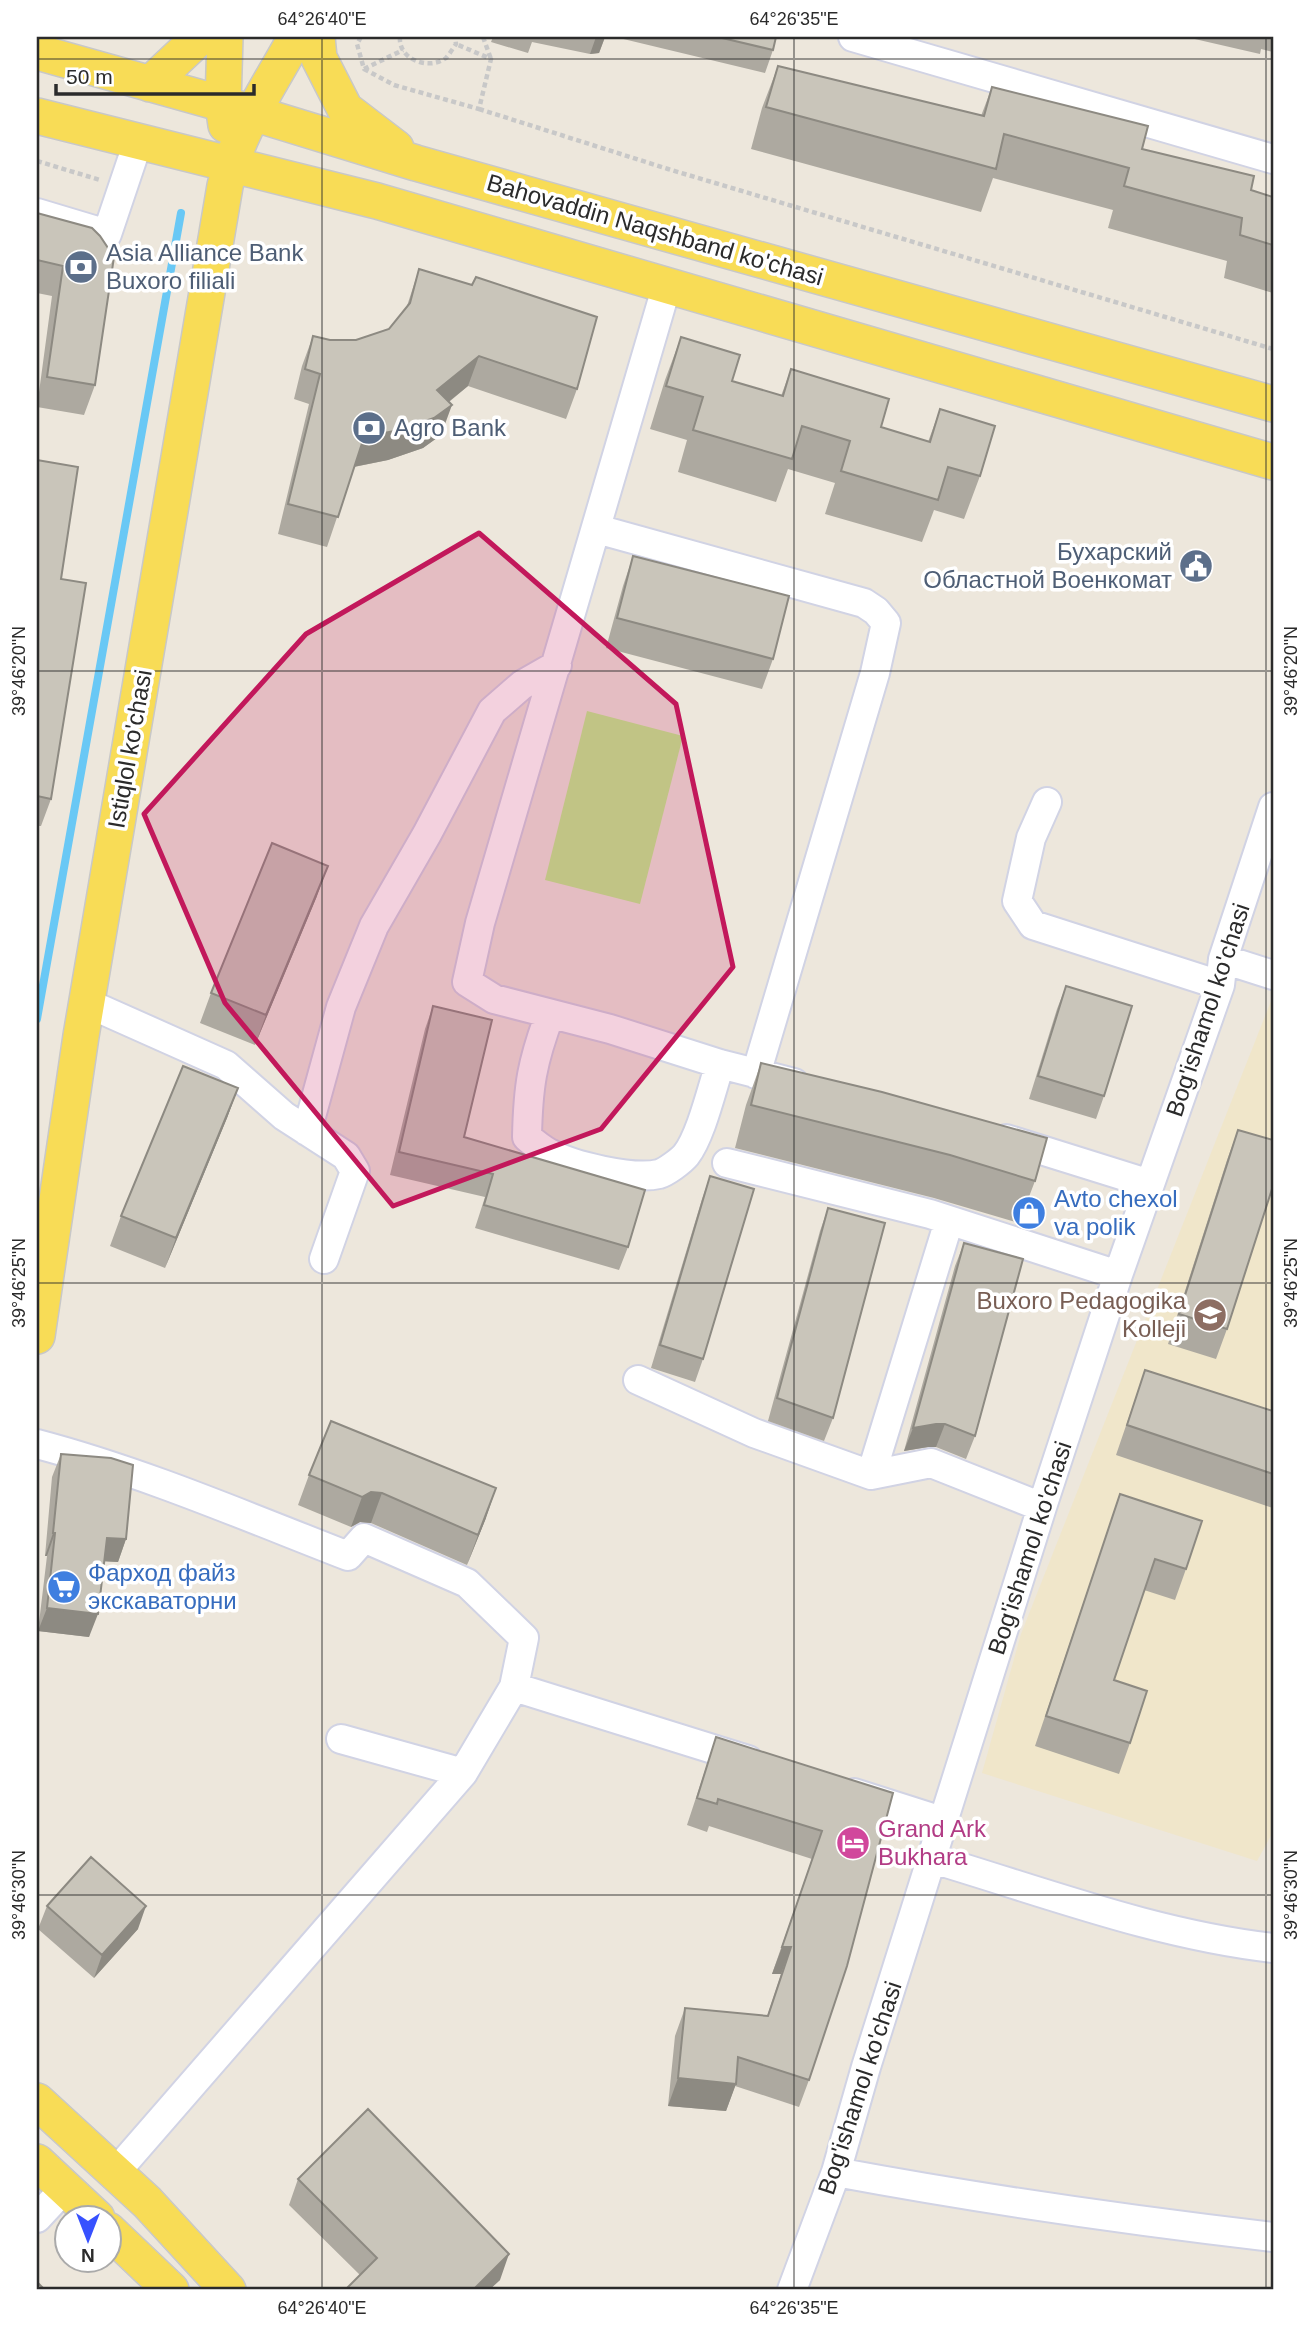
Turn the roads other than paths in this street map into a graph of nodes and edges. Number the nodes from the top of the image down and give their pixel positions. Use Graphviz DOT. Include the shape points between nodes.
graph roads {
  1 [pos="200,37"];
  2 [pos="225,37"];
  3 [pos="296,37"];
  4 [pos="317,37"];
  5 [pos="853,37"];
  6 [pos="37,52"];
  7 [pos="150,84"];
  8 [pos="238,108"];
  9 [pos="37,116"];
  10 [pos="138,142"];
  11 [pos="1273,159"];
  12 [pos="230,163"];
  13 [pos="415,163"];
  14 [pos="37,213"];
  15 [pos="667,285"];
  16 [pos="1273,404"];
  17 [pos="1273,462"];
  18 [pos="597,529"];
  19 [pos="557,665"];
  20 [pos="1047,802"];
  21 [pos="1273,807"];
  22 [pos="1222,972"];
  23 [pos="1273,975"];
  24 [pos="87,1003"];
  25 [pos="551,1014"];
  26 [pos="720,1064"];
  27 [pos="756,1073"];
  28 [pos="820,1090"];
  29 [pos="307,1131"];
  30 [pos="986,1132"];
  31 [pos="727,1163"];
  32 [pos="1150,1184"];
  33 [pos="949,1221"];
  34 [pos="324,1259"];
  35 [pos="1118,1275"];
  36 [pos="37,1336"];
  37 [pos="638,1380"];
  38 [pos="37,1444"];
  39 [pos="871,1475"];
  40 [pos="1042,1507"];
  41 [pos="514,1687"];
  42 [pos="341,1739"];
  43 [pos="775,1768"];
  44 [pos="463,1773"];
  45 [pos="827,1785"];
  46 [pos="945,1822"];
  47 [pos="933,1859"];
  48 [pos="1273,1948"];
  49 [pos="37,2101"];
  50 [pos="37,2162"];
  51 [pos="836,2172"];
  52 [pos="115,2173"];
  53 [pos="65,2188"];
  54 [pos="82,2204"];
  55 [pos="37,2218"];
  56 [pos="1273,2237"];
  57 [pos="122,2243"];
  58 [pos="171,2290"];
  59 [pos="228,2290"];
  60 [pos="792,2290"];
  1 -- 7 [label="main road"];
  2 -- 8 [label="main road"];
  3 -- 8 [label="main road"];
  4 -- 13 [label="main road" via="319,58 345,109"];
  5 -- 11 [label="street"];
  6 -- 7 [label="main road, Bahovaddin Naqshband ko'chasi"];
  7 -- 8 [label="main road, Bahovaddin Naqshband ko'chasi"];
  8 -- 12 [label="main road, Istiqlol ko'chasi"];
  8 -- 13 [label="main road, Bahovaddin Naqshband ko'chasi"];
  9 -- 10 [label="main road, Bahovaddin Naqshband ko'chasi"];
  10 -- 12 [label="main road, Bahovaddin Naqshband ko'chasi"];
  10 -- 14 [label="street" via="107,234"];
  12 -- 15 [label="main road, Bahovaddin Naqshband ko'chasi"];
  12 -- 24 [label="main road, Istiqlol ko'chasi"];
  13 -- 16 [label="main road, Bahovaddin Naqshband ko'chasi"];
  15 -- 17 [label="main road, Bahovaddin Naqshband ko'chasi"];
  15 -- 18 [label="street"];
  18 -- 19 [label="street"];
  18 -- 27 [label="street" via="864,603 886,623"];
  19 -- 25 [label="street" via="480,923 467,982 494,999"];
  19 -- 29 [label="street" via="492,710 374,926 341,1007"];
  20 -- 22 [label="street" via="1031,838 1017,901 1033,925"];
  21 -- 22 [label="street, Bog'ishamol ko'chasi"];
  22 -- 23 [label="street"];
  22 -- 32 [label="street, Bog'ishamol ko'chasi"];
  24 -- 29 [label="street" via="226,1065"];
  24 -- 36 [label="main road, Istiqlol ko'chasi"];
  25 -- 26 [label="street"];
  25 -- 26 [label="street" via="535,1053 527,1137 549,1154 588,1167 661,1174 685,1155"];
  26 -- 27 [label="street"];
  27 -- 28 [label="street"];
  29 -- 34 [label="street" via="346,1156 355,1171"];
  30 -- 32 [label="street"];
  31 -- 33 [label="street"];
  32 -- 35 [label="street, Bog'ishamol ko'chasi"];
  33 -- 35 [label="street"];
  33 -- 39 [label="street"];
  35 -- 40 [label="street, Bog'ishamol ko'chasi"];
  37 -- 39 [label="street" via="754,1433"];
  38 -- 41 [label="street" via="164,1485 348,1556 364,1538 467,1583 524,1638"];
  39 -- 40 [label="street" via="930,1463"];
  40 -- 46 [label="street, Bog'ishamol ko'chasi"];
  41 -- 43 [label="street"];
  41 -- 44 [label="street"];
  42 -- 44 [label="street"];
  44 -- 52 [label="street"];
  45 -- 46 [label="street"];
  46 -- 47 [label="street, Bog'ishamol ko'chasi"];
  47 -- 48 [label="street" via="1145,1923"];
  47 -- 51 [label="street, Bog'ishamol ko'chasi"];
  49 -- 52 [label="main road"];
  50 -- 53 [label="main road"];
  51 -- 56 [label="street"];
  51 -- 60 [label="street, Bog'ishamol ko'chasi"];
  52 -- 59 [label="main road"];
  53 -- 54 [label="main road"];
  53 -- 55 [label="street"];
  57 -- 58 [label="main road"];
}
